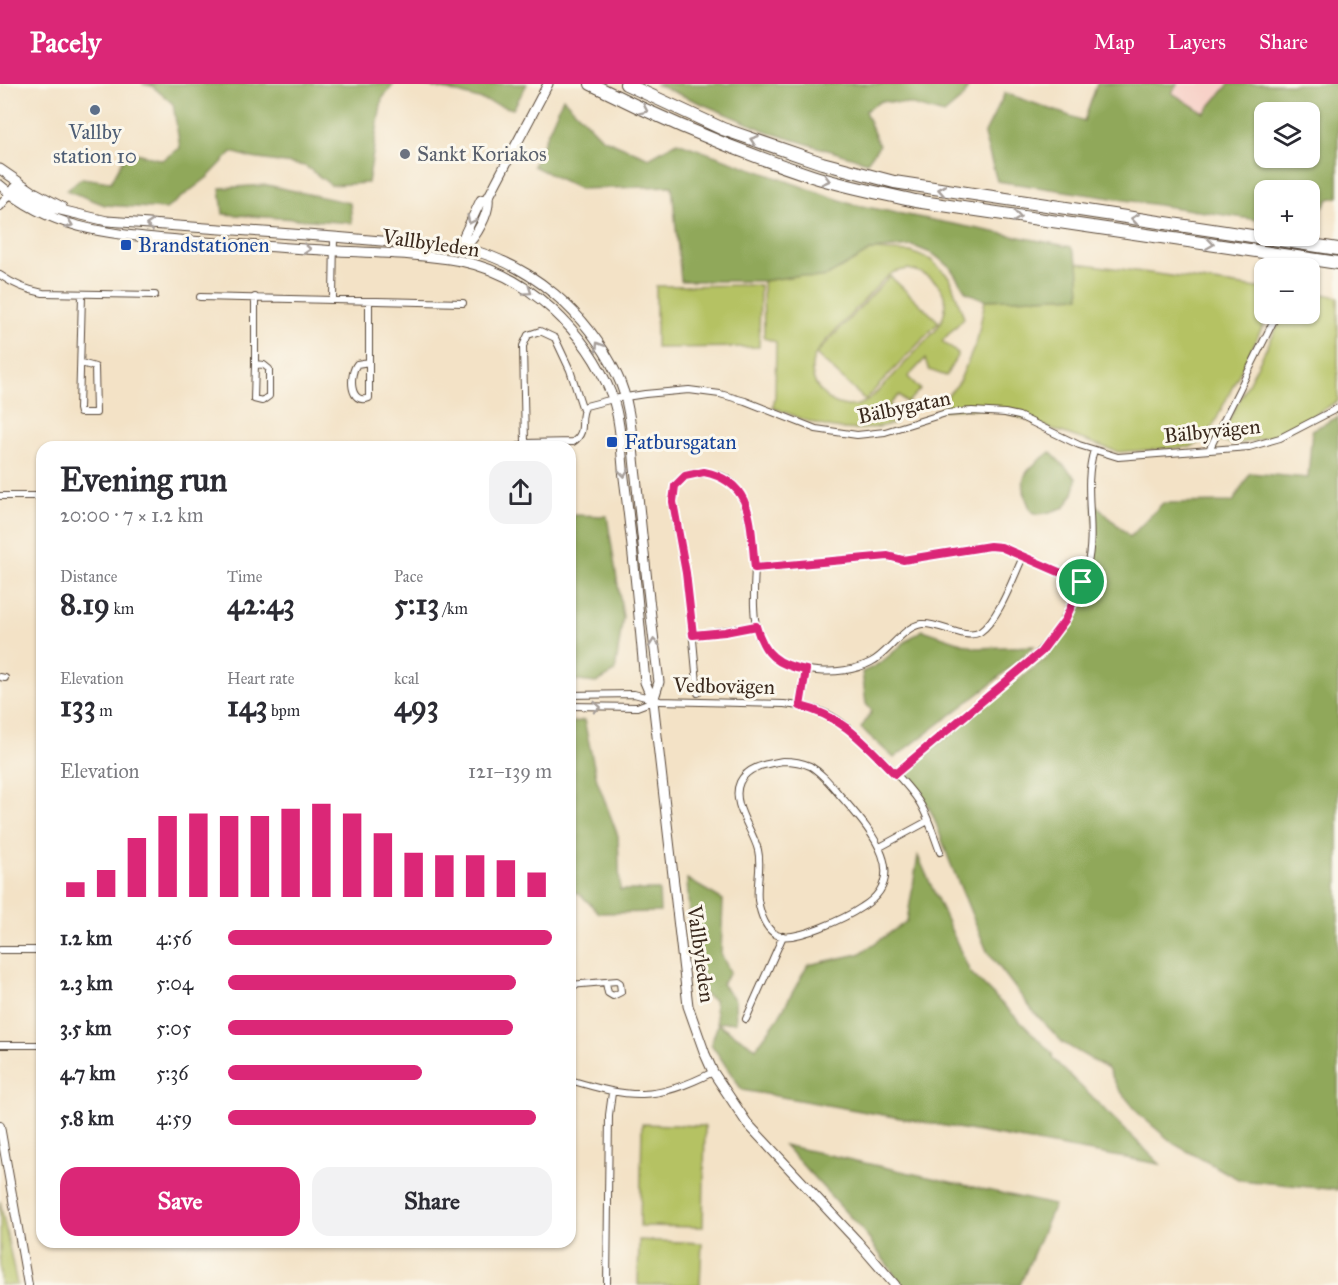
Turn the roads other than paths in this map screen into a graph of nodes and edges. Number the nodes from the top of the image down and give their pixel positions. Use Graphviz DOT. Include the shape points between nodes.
graph roads {
  1 [pos="548,84"];
  2 [pos="591,84"];
  3 [pos="626,84"];
  4 [pos="0,168"];
  5 [pos="0,185"];
  6 [pos="15,188"];
  7 [pos="488,198"];
  8 [pos="0,206"];
  9 [pos="477,232"];
  10 [pos="334,237"];
  11 [pos="464,248"];
  12 [pos="1338,249"];
  13 [pos="334,251"];
  14 [pos="485,254"];
  15 [pos="462,262"];
  16 [pos="1338,263"];
  17 [pos="0,275"];
  18 [pos="82,295"];
  19 [pos="155,295"];
  20 [pos="200,297"];
  21 [pos="255,297"];
  22 [pos="333,299"];
  23 [pos="369,301"];
  24 [pos="462,303"];
  25 [pos="1272,324"];
  26 [pos="369,362"];
  27 [pos="81,363"];
  28 [pos="255,364"];
  29 [pos="625,398"];
  30 [pos="613,399"];
  31 [pos="1338,408"];
  32 [pos="583,410"];
  33 [pos="525,441"];
  34 [pos="575,441"];
  35 [pos="1094,450"];
  36 [pos="1209,450"];
  37 [pos="1118,457"];
  38 [pos="0,496"];
  39 [pos="36,496"];
  40 [pos="1023,557"];
  41 [pos="755,568"];
  42 [pos="1082,582"];
  43 [pos="756,626"];
  44 [pos="693,635"];
  45 [pos="806,670"];
  46 [pos="698,693"];
  47 [pos="576,695"];
  48 [pos="653,701"];
  49 [pos="576,706"];
  50 [pos="800,706"];
  51 [pos="895,774"];
  52 [pos="928,821"];
  53 [pos="880,848"];
  54 [pos="940,852"];
  55 [pos="783,936"];
  56 [pos="0,950"];
  57 [pos="36,950"];
  58 [pos="606,983"];
  59 [pos="576,985"];
  60 [pos="746,1019"];
  61 [pos="0,1046"];
  62 [pos="36,1046"];
  63 [pos="713,1072"];
  64 [pos="576,1082"];
  65 [pos="612,1093"];
  66 [pos="0,1126"];
  67 [pos="28,1285"];
  68 [pos="607,1285"];
  69 [pos="895,1285"];
  1 -- 7 [label="main road"];
  2 -- 16 [label="highway, one-way" via="712,140 868,191"];
  12 -- 3 [label="highway, one-way" via="894,182 822,163 723,129"];
  4 -- 6 [label="main road, Vallbyleden"];
  5 -- 6 [label="main road, Vallbyleden"];
  6 -- 8 [label="street"];
  10 -- 6 [label="main road, Vallbyleden, one-way" via="116,222 70,211"];
  6 -- 13 [label="main road, Vallbyleden, one-way" via="24,204 59,220 106,234"];
  7 -- 9 [label="main road"];
  7 -- 11 [label="main road, one-way" via="475,211 462,240"];
  9 -- 11 [label="main road"];
  9 -- 14 [label="main road"];
  10 -- 11 [label="main road, Vallbyleden"];
  10 -- 13 [label="street"];
  11 -- 14 [label="main road, Vallbyleden"];
  11 -- 15 [label="main road"];
  13 -- 15 [label="main road, Vallbyleden"];
  13 -- 22 [label="street"];
  29 -- 14 [label="main road, Vallbyleden, one-way" via="618,376 597,341 558,295 520,270"];
  15 -- 30 [label="main road, Vallbyleden, one-way" via="509,279 557,314 590,355"];
  17 -- 18 [label="street" via="31,291"];
  18 -- 19 [label="street"];
  18 -- 27 [label="street"];
  20 -- 21 [label="street"];
  21 -- 22 [label="street"];
  21 -- 28 [label="street"];
  22 -- 23 [label="street"];
  23 -- 24 [label="street"];
  23 -- 26 [label="street"];
  25 -- 36 [label="street"];
  26 -- 26 [label="street" via="369,398 362,401 354,395 353,372 357,364"];
  27 -- 27 [label="street" via="80,413 96,412 95,367"];
  28 -- 28 [label="street" via="269,369 269,396 262,401 254,399"];
  29 -- 30 [label="street"];
  29 -- 35 [label="street, Bälbygatan" via="689,390 720,394 816,429 844,435 885,432 946,413 1005,413"];
  48 -- 29 [label="main road, Vallbyleden, one-way" via="659,682"];
  30 -- 32 [label="street"];
  30 -- 48 [label="main road, Vallbyleden, one-way" via="629,510 645,682"];
  31 -- 36 [label="street, Bälbyvägen" via="1269,442"];
  32 -- 33 [label="street" via="555,338 540,331 528,335 524,346"];
  32 -- 34 [label="street" via="582,432"];
  35 -- 37 [label="street, Bälbygatan"];
  35 -- 42 [label="street" via="1089,465 1090,551"];
  36 -- 37 [label="street, Bälbyvägen"];
  38 -- 39 [label="street"];
  40 -- 41 [label="street" via="990,546 903,560 888,556"];
  40 -- 42 [label="street"];
  40 -- 45 [label="street" via="990,622 978,633 922,624 912,627 871,663 847,670"];
  41 -- 43 [label="street"];
  41 -- 44 [label="street" via="749,518 736,487 719,475 704,472 685,476 675,486 673,502"];
  42 -- 51 [label="street" via="1065,620 1041,652"];
  43 -- 44 [label="street"];
  43 -- 45 [label="street" via="764,648 778,661"];
  44 -- 46 [label="street"];
  45 -- 50 [label="street"];
  47 -- 48 [label="street" via="634,694"];
  49 -- 48 [label="street, one-way" via="637,707"];
  48 -- 50 [label="street, Vedbovägen"];
  48 -- 63 [label="main road, Vallbyleden" via="688,1006"];
  50 -- 51 [label="street, Vedbovägen" via="844,724"];
  51 -- 52 [label="street, Vedbovägen" via="921,804"];
  52 -- 53 [label="street"];
  52 -- 54 [label="street, Vedbovägen"];
  53 -- 55 [label="street" via="884,877 870,903 838,921"];
  53 -- 55 [label="street" via="866,825 825,779 807,765 783,761 762,765 745,774 737,795 758,851 759,904 766,925"];
  55 -- 60 [label="street"];
  56 -- 57 [label="street"];
  58 -- 59 [label="street"];
  61 -- 62 [label="street"];
  63 -- 65 [label="street" via="653,1094"];
  63 -- 69 [label="main road, Vallbyleden" via="747,1123"];
  64 -- 65 [label="street"];
  65 -- 68 [label="street"];
  66 -- 67 [label="street"];
}
